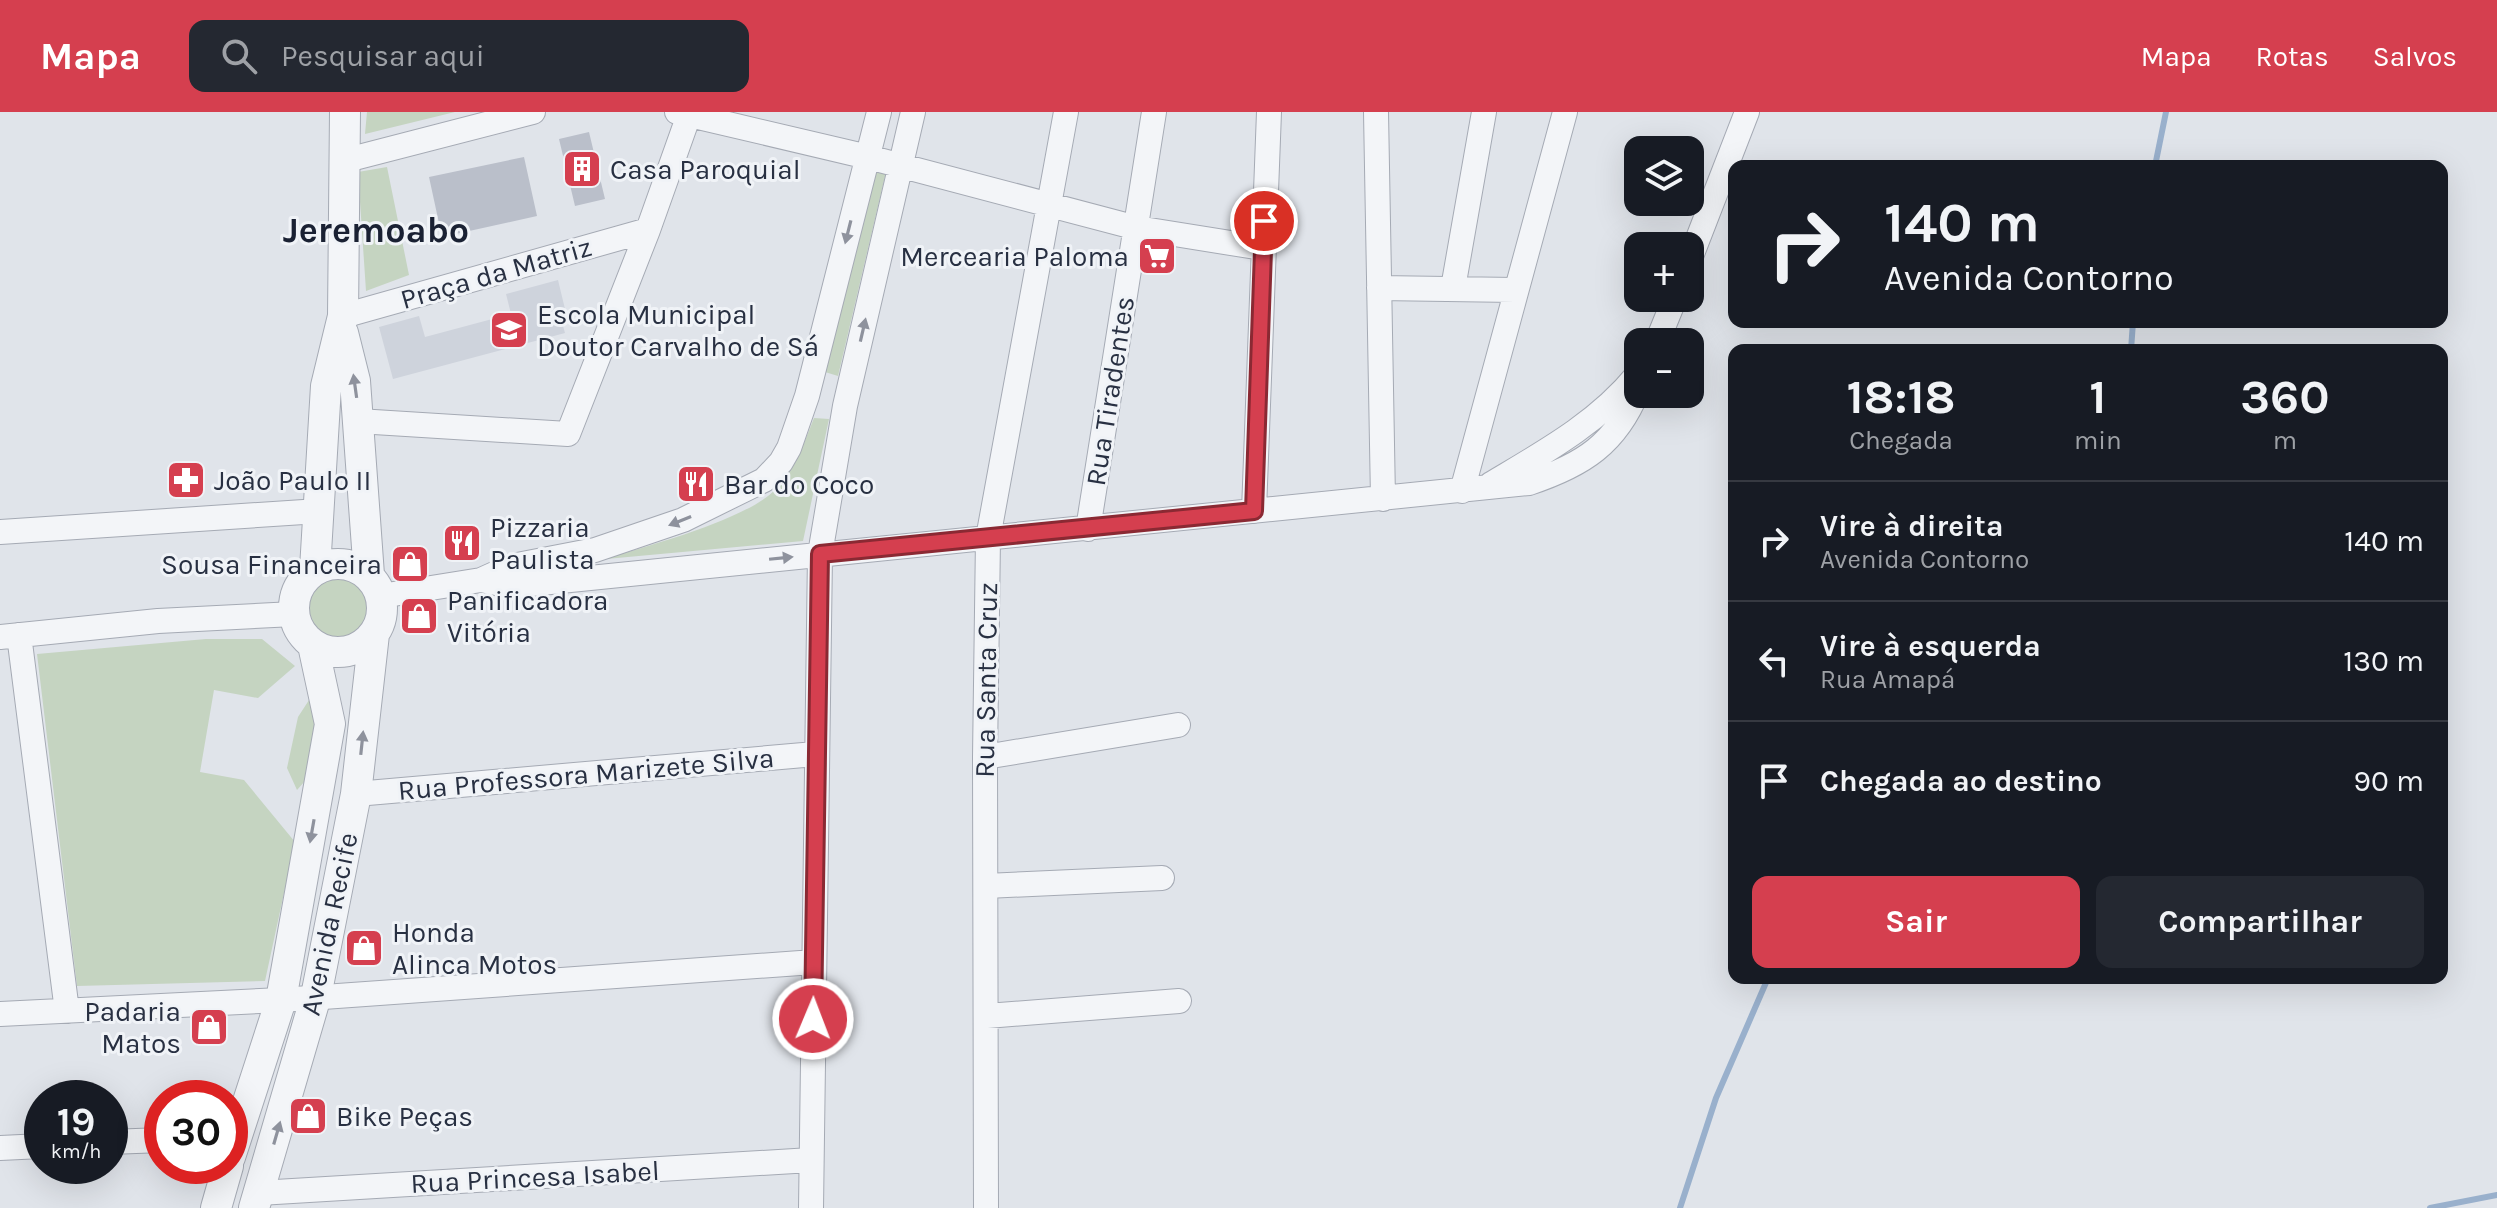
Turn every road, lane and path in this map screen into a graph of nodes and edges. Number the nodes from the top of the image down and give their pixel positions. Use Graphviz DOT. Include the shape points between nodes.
graph roads {
  1 [pos="345,112"];
  2 [pos="533,112"];
  3 [pos="879,112"];
  4 [pos="913,112"];
  5 [pos="1066,112"];
  6 [pos="1154,112"];
  7 [pos="1269,112"];
  8 [pos="1376,112"];
  9 [pos="1484,112"];
  10 [pos="1565,112"];
  11 [pos="1747,112"];
  12 [pos="685,113"];
  13 [pos="868,157"];
  14 [pos="1728,160"];
  15 [pos="343,161"];
  16 [pos="1728,161"];
  17 [pos="901,166"];
  18 [pos="1048,206"];
  19 [pos="1137,228"];
  20 [pos="648,230"];
  21 [pos="1700,232"];
  22 [pos="1262,248"];
  23 [pos="1379,288"];
  24 [pos="1453,288"];
  25 [pos="1515,290"];
  26 [pos="342,322"];
  27 [pos="1624,391"];
  28 [pos="807,396"];
  29 [pos="845,406"];
  30 [pos="1631,408"];
  31 [pos="358,421"];
  32 [pos="1474,489"];
  33 [pos="1383,499"];
  34 [pos="319,511"];
  35 [pos="1254,511"];
  36 [pos="1088,529"];
  37 [pos="0,532"];
  38 [pos="988,538"];
  39 [pos="820,554"];
  40 [pos="315,569"];
  41 [pos="481,580"];
  42 [pos="375,586"];
  43 [pos="294,614"];
  44 [pos="374,634"];
  45 [pos="9,636"];
  46 [pos="313,645"];
  47 [pos="1178,725"];
  48 [pos="815,754"];
  49 [pos="985,757"];
  50 [pos="356,794"];
  51 [pos="1162,878"];
  52 [pos="986,886"];
  53 [pos="814,962"];
  54 [pos="316,996"];
  55 [pos="281,1000"];
  56 [pos="1179,1001"];
  57 [pos="67,1011"];
  58 [pos="0,1014"];
  59 [pos="987,1016"];
  60 [pos="248,1097"];
  61 [pos="24,1147"];
  62 [pos="0,1148"];
  63 [pos="811,1160"];
  64 [pos="223,1184"];
  65 [pos="257,1200"];
  66 [pos="216,1208"];
  67 [pos="811,1208"];
  68 [pos="986,1208"];
  1 -- 15 [label="street"];
  2 -- 15 [label="street"];
  3 -- 13 [label="street"];
  4 -- 17 [label="street"];
  5 -- 18 [label="street, Rua Santa Cruz"];
  6 -- 19 [label="street, Rua Tiradentes"];
  7 -- 22 [label="street"];
  8 -- 23 [label="street"];
  9 -- 24 [label="street"];
  10 -- 25 [label="street"];
  11 -- 14 [label="street"];
  12 -- 13 [label="street"];
  12 -- 20 [label="street, Praça da Matriz"];
  13 -- 17 [label="street"];
  13 -- 28 [label="street, one-way"];
  15 -- 26 [label="street"];
  16 -- 21 [label="street"];
  17 -- 18 [label="street"];
  29 -- 17 [label="street, one-way"];
  18 -- 19 [label="street"];
  18 -- 38 [label="street, Rua Santa Cruz"];
  19 -- 22 [label="street"];
  19 -- 36 [label="street, Rua Tiradentes"];
  20 -- 26 [label="street, Praça da Matriz"];
  20 -- 31 [label="street, Praça da Matriz" via="568,434"];
  22 -- 35 [label="street"];
  23 -- 24 [label="street"];
  23 -- 33 [label="street"];
  24 -- 25 [label="street"];
  25 -- 32 [label="street"];
  31 -- 26 [label="street, one-way"];
  26 -- 34 [label="street" via="326,386"];
  27 -- 32 [label="street" via="1574,433"];
  28 -- 29 [label="street"];
  28 -- 41 [label="street, one-way" via="781,462 745,491 642,535 512,566"];
  29 -- 39 [label="street"];
  30 -- 32 [label="street" via="1594,454 1560,473 1529,483"];
  31 -- 42 [label="street"];
  32 -- 33 [label="street"];
  33 -- 35 [label="street"];
  34 -- 37 [label="street"];
  34 -- 40 [label="street"];
  35 -- 36 [label="street"];
  36 -- 38 [label="street"];
  38 -- 39 [label="street"];
  38 -- 49 [label="street, Rua Santa Cruz"];
  41 -- 39 [label="street, one-way" via="511,586"];
  39 -- 48 [label="street"];
  40 -- 42 [label="street" via="340,563 356,567"];
  40 -- 43 [label="street" via="296,593"];
  41 -- 42 [label="street"];
  42 -- 44 [label="street" via="381,620"];
  43 -- 45 [label="street"];
  43 -- 46 [label="street"];
  44 -- 46 [label="street" via="363,645 340,652"];
  50 -- 44 [label="street, Avenida Recife, one-way"];
  45 -- 57 [label="street"];
  46 -- 55 [label="street, Avenida Recife, one-way" via="330,724"];
  47 -- 49 [label="street"];
  48 -- 50 [label="street, Rua Professora Marizete Silva"];
  48 -- 53 [label="street"];
  49 -- 52 [label="street, Rua Santa Cruz"];
  50 -- 54 [label="street, Avenida Recife"];
  51 -- 52 [label="street"];
  52 -- 59 [label="street, Rua Santa Cruz"];
  53 -- 54 [label="street"];
  53 -- 63 [label="street"];
  54 -- 55 [label="street"];
  65 -- 54 [label="street, Avenida Recife, one-way"];
  55 -- 57 [label="street"];
  55 -- 60 [label="street, Avenida Recife"];
  56 -- 59 [label="street"];
  57 -- 58 [label="street"];
  59 -- 68 [label="street, Rua Santa Cruz"];
  61 -- 62 [label="street"];
  63 -- 65 [label="street, Rua Princesa Isabel"];
  63 -- 67 [label="street"];
  64 -- 66 [label="street"];
}
